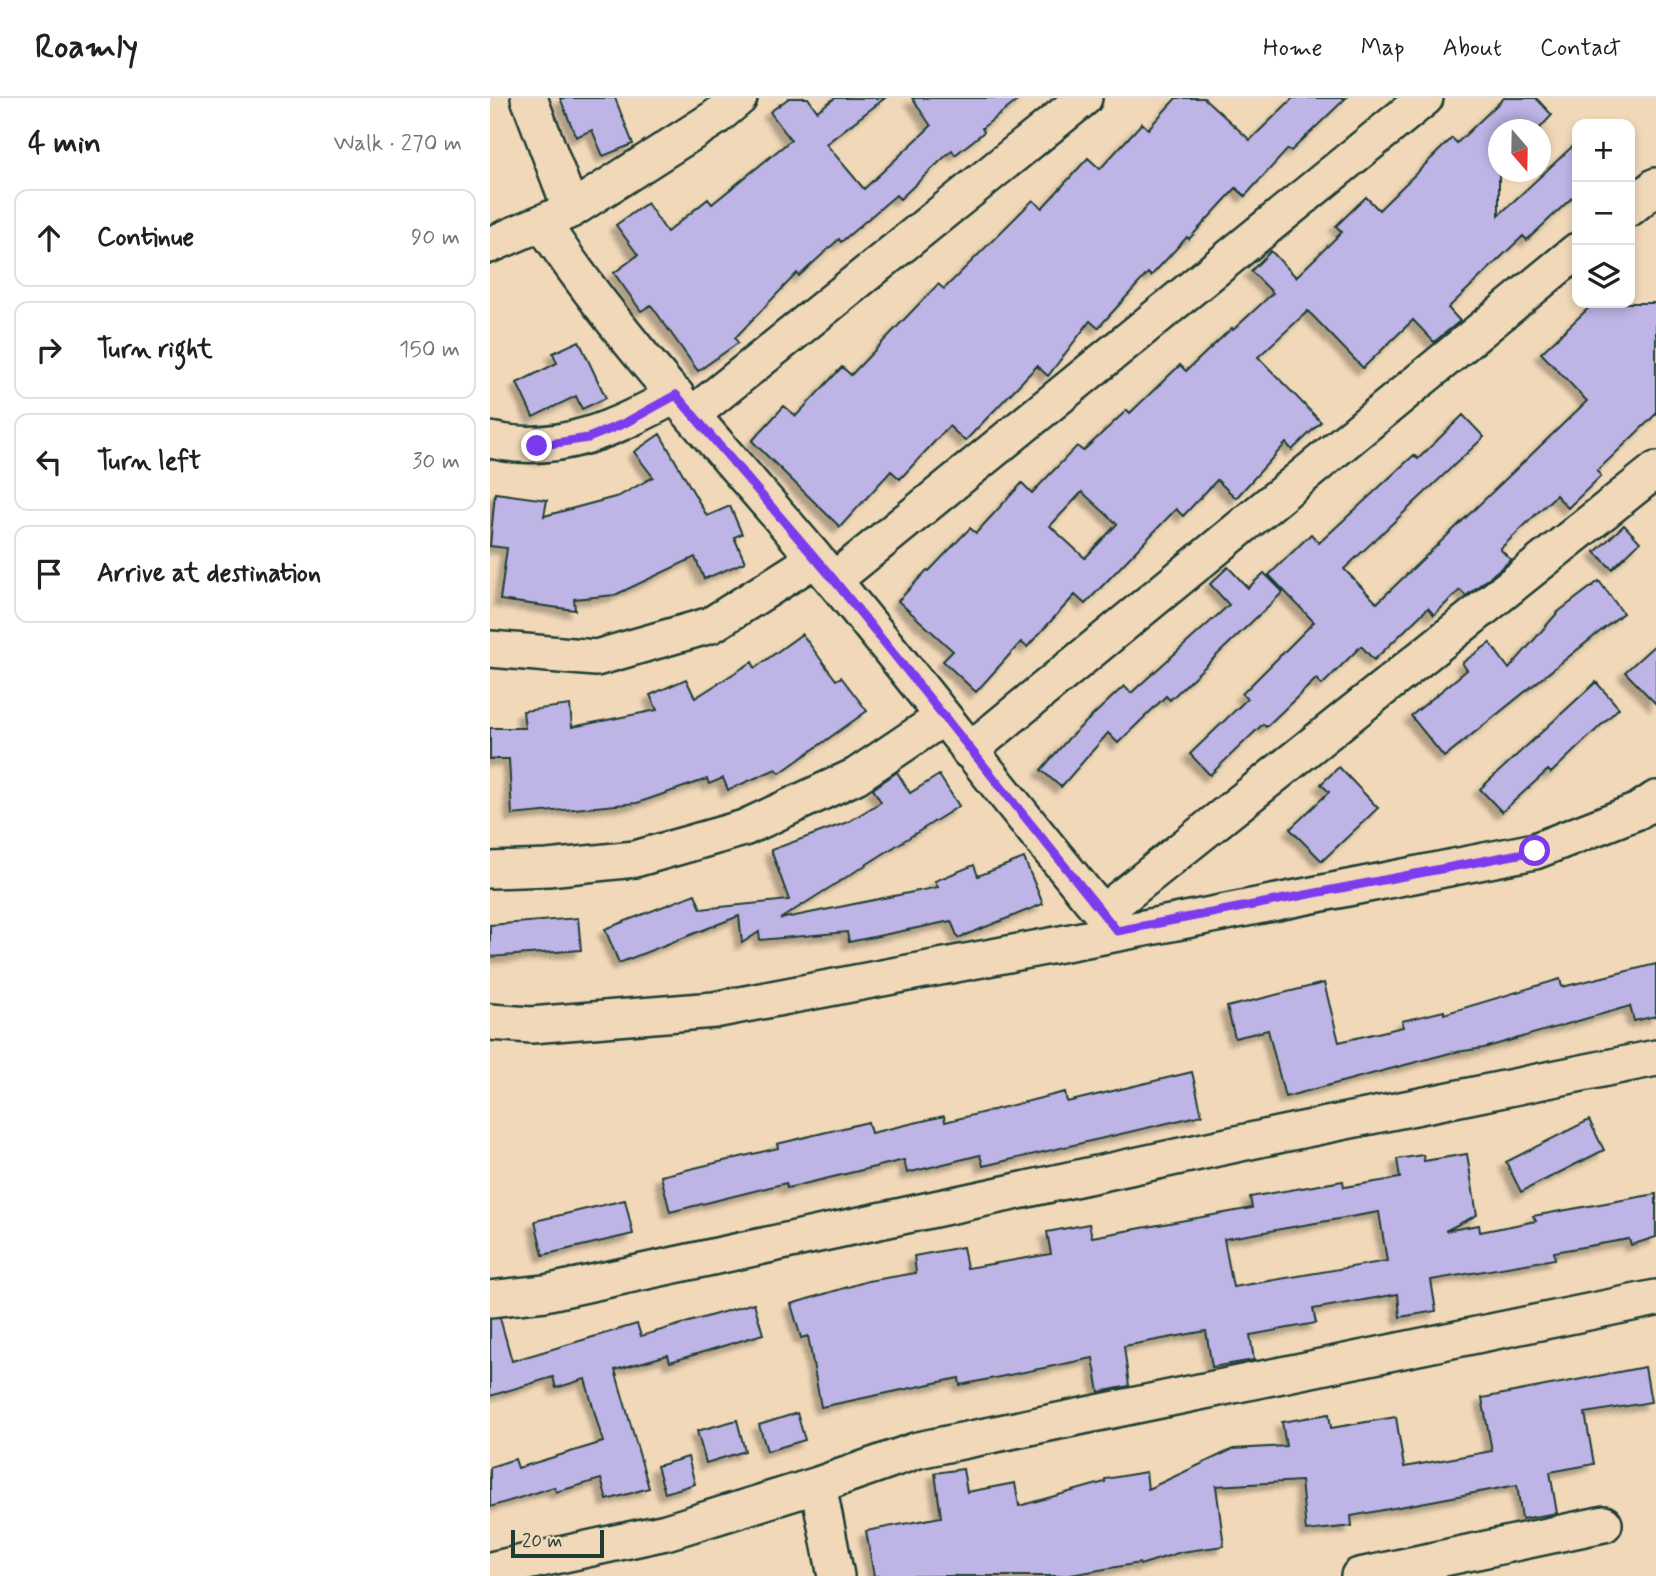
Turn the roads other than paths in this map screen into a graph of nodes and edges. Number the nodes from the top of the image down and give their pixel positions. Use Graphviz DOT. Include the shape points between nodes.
graph roads {
  1 [pos="529,98"];
  2 [pos="1084,98"];
  3 [pos="1425,98"];
  4 [pos="721,105"];
  5 [pos="1656,186"];
  6 [pos="1635,204"];
  7 [pos="557,217"];
  8 [pos="490,245"];
  9 [pos="1572,255"];
  10 [pos="684,405"];
  11 [pos="490,440"];
  12 [pos="1656,470"];
  13 [pos="825,570"];
  14 [pos="490,649"];
  15 [pos="942,718"];
  16 [pos="969,751"];
  17 [pos="1656,799"];
  18 [pos="490,870"];
  19 [pos="1110,922"];
  20 [pos="490,1022"];
  21 [pos="1656,1058"];
  22 [pos="1656,1298"];
  23 [pos="490,1299"];
  24 [pos="818,1485"];
  25 [pos="1604,1524"];
  26 [pos="490,1570"];
  27 [pos="836,1576"];
  28 [pos="1359,1576"];
  1 -- 7 [label="street"];
  2 -- 10 [label="street"];
  3 -- 13 [label="street"];
  4 -- 7 [label="street"];
  5 -- 6 [label="street"];
  7 -- 8 [label="street"];
  7 -- 10 [label="street" via="572,268"];
  9 -- 16 [label="street"];
  10 -- 11 [label="street" via="588,438 537,446"];
  10 -- 13 [label="street"];
  12 -- 19 [label="street"];
  13 -- 14 [label="street" via="711,625 596,658"];
  13 -- 15 [label="street"];
  15 -- 16 [label="street"];
  15 -- 18 [label="street" via="856,776 744,828 635,859"];
  16 -- 19 [label="street"];
  17 -- 19 [label="street" via="1638,811 1535,851"];
  19 -- 20 [label="street" via="714,1010 531,1025"];
  21 -- 23 [label="street" via="545,1293"];
  22 -- 24 [label="street" via="918,1450"];
  24 -- 26 [label="street" via="666,1532"];
  24 -- 27 [label="street"];
  25 -- 28 [label="street"];
}
